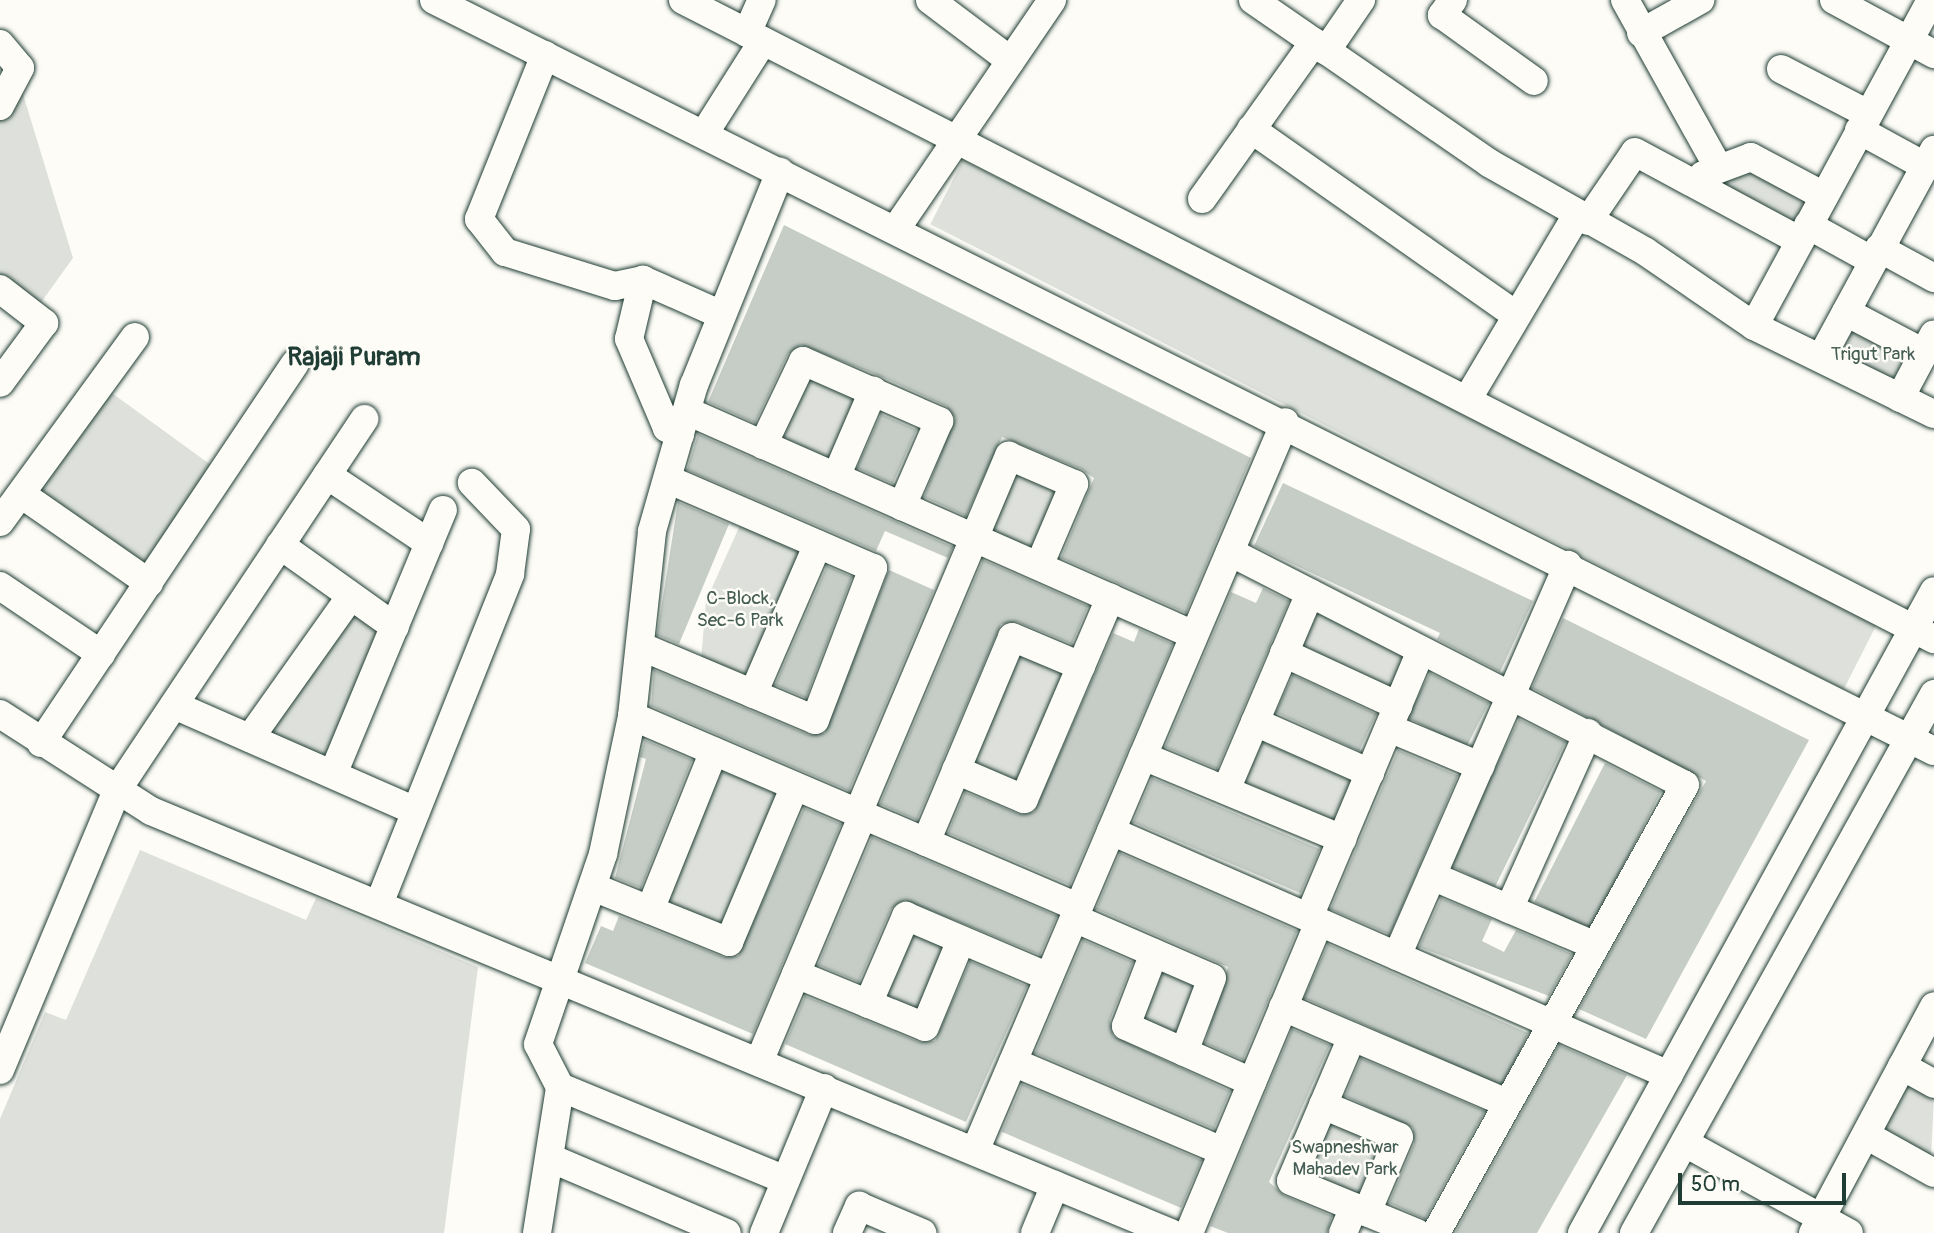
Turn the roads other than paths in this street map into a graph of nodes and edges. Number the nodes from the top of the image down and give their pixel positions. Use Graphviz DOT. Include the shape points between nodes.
graph roads {
  1 [pos="434,0"];
  2 [pos="683,0"];
  3 [pos="762,0"];
  4 [pos="930,0"];
  5 [pos="1052,0"];
  6 [pos="1253,0"];
  7 [pos="1362,0"];
  8 [pos="1454,0"];
  9 [pos="1625,0"];
  10 [pos="1834,0"];
  11 [pos="1931,0"];
  12 [pos="1687,4"];
  13 [pos="1641,33"];
  14 [pos="755,37"];
  15 [pos="1908,40"];
  16 [pos="0,44"];
  17 [pos="1320,46"];
  18 [pos="1934,54"];
  19 [pos="545,55"];
  20 [pos="1011,61"];
  21 [pos="1781,69"];
  22 [pos="1534,81"];
  23 [pos="7,97"];
  24 [pos="1864,122"];
  25 [pos="1251,129"];
  26 [pos="705,134"];
  27 [pos="957,140"];
  28 [pos="1719,169"];
  29 [pos="780,172"];
  30 [pos="1926,173"];
  31 [pos="1688,181"];
  32 [pos="1824,196"];
  33 [pos="1202,199"];
  34 [pos="1583,218"];
  35 [pos="896,229"];
  36 [pos="1804,233"];
  37 [pos="1876,254"];
  38 [pos="1934,278"];
  39 [pos="643,280"];
  40 [pos="0,289"];
  41 [pos="1846,312"];
  42 [pos="1516,315"];
  43 [pos="722,316"];
  44 [pos="1755,326"];
  45 [pos="135,337"];
  46 [pos="1929,343"];
  47 [pos="1821,358"];
  48 [pos="295,364"];
  49 [pos="0,383"];
  50 [pos="873,391"];
  51 [pos="1900,398"];
  52 [pos="1467,400"];
  53 [pos="1934,414"];
  54 [pos="364,419"];
  55 [pos="1285,422"];
  56 [pos="683,423"];
  57 [pos="764,445"];
  58 [pos="327,475"];
  59 [pos="836,477"];
  60 [pos="667,479"];
  61 [pos="472,483"];
  62 [pos="21,494"];
  63 [pos="902,506"];
  64 [pos="443,510"];
  65 [pos="0,523"];
  66 [pos="974,538"];
  67 [pos="429,543"];
  68 [pos="818,544"];
  69 [pos="280,545"];
  70 [pos="1230,552"];
  71 [pos="1568,565"];
  72 [pos="1039,566"];
  73 [pos="149,583"];
  74 [pos="0,586"];
  75 [pos="1934,591"];
  76 [pos="1310,593"];
  77 [pos="351,596"];
  78 [pos="1110,598"];
  79 [pos="395,627"];
  80 [pos="1924,633"];
  81 [pos="1194,635"];
  82 [pos="640,646"];
  83 [pos="1421,651"];
  84 [pos="1284,653"];
  85 [pos="101,654"];
  86 [pos="1081,666"];
  87 [pos="1512,693"];
  88 [pos="753,694"];
  89 [pos="1934,694"];
  90 [pos="174,705"];
  91 [pos="632,716"];
  92 [pos="1866,716"];
  93 [pos="1393,717"];
  94 [pos="1,719"];
  95 [pos="1255,722"];
  96 [pos="1588,733"];
  97 [pos="250,738"];
  98 [pos="41,743"];
  99 [pos="1922,745"];
  100 [pos="714,751"];
  101 [pos="1143,756"];
  102 [pos="1480,766"];
  103 [pos="956,770"];
  104 [pos="1370,773"];
  105 [pos="333,774"];
  106 [pos="795,786"];
  107 [pos="117,790"];
  108 [pos="1226,790"];
  109 [pos="416,811"];
  110 [pos="860,814"];
  111 [pos="1111,831"];
  112 [pos="1342,839"];
  113 [pos="926,842"];
  114 [pos="1432,876"];
  115 [pos="593,887"];
  116 [pos="379,904"];
  117 [pos="1509,909"];
  118 [pos="650,910"];
  119 [pos="1076,912"];
  120 [pos="1314,920"];
  121 [pos="961,940"];
  122 [pos="1594,945"];
  123 [pos="1154,953"];
  124 [pos="1397,956"];
  125 [pos="796,974"];
  126 [pos="1049,977"];
  127 [pos="563,981"];
  128 [pos="868,1004"];
  129 [pos="1934,1006"];
  130 [pos="1283,1007"];
  131 [pos="1550,1023"];
  132 [pos="1352,1037"];
  133 [pos="1184,1052"];
  134 [pos="759,1062"];
  135 [pos="1013,1062"];
  136 [pos="1902,1066"];
  137 [pos="0,1070"];
  138 [pos="1669,1074"];
  139 [pos="1252,1082"];
  140 [pos="1934,1083"];
  141 [pos="560,1087"];
  142 [pos="824,1088"];
  143 [pos="1507,1103"];
  144 [pos="1323,1105"];
  145 [pos="1866,1135"];
  146 [pos="1685,1143"];
  147 [pos="975,1151"];
  148 [pos="1223,1151"];
  149 [pos="550,1158"];
  150 [pos="1934,1171"];
  151 [pos="786,1180"];
  152 [pos="1055,1185"];
  153 [pos="1360,1210"];
  154 [pos="1817,1225"];
  155 [pos="537,1233"];
  156 [pos="727,1233"];
  157 [pos="764,1233"];
  158 [pos="847,1233"];
  159 [pos="922,1233"];
  160 [pos="1035,1233"];
  161 [pos="1171,1233"];
  162 [pos="1189,1233"];
  163 [pos="1343,1233"];
  164 [pos="1417,1233"];
  165 [pos="1436,1233"];
  166 [pos="1582,1233"];
  167 [pos="1634,1233"];
  168 [pos="1849,1233"];
  1 -- 19 [label="street"];
  2 -- 14 [label="street"];
  3 -- 14 [label="street"];
  4 -- 20 [label="street"];
  5 -- 20 [label="street"];
  6 -- 17 [label="street"];
  7 -- 17 [label="street"];
  8 -- 22 [label="street" via="1442,15"];
  9 -- 13 [label="street"];
  10 -- 15 [label="street"];
  11 -- 15 [label="street"];
  12 -- 13 [label="street"];
  13 -- 28 [label="street"];
  14 -- 26 [label="street"];
  14 -- 27 [label="street"];
  15 -- 18 [label="street"];
  15 -- 24 [label="street"];
  16 -- 23 [label="street" via="20,68"];
  17 -- 25 [label="street"];
  17 -- 34 [label="street" via="1489,163"];
  19 -- 26 [label="street"];
  19 -- 39 [label="street" via="479,219 505,252 615,286"];
  20 -- 27 [label="street"];
  21 -- 24 [label="street"];
  24 -- 30 [label="street"];
  24 -- 32 [label="street"];
  25 -- 33 [label="street"];
  25 -- 42 [label="street"];
  26 -- 29 [label="street"];
  27 -- 35 [label="street"];
  27 -- 52 [label="street"];
  28 -- 31 [label="street"];
  28 -- 32 [label="street" via="1751,157"];
  29 -- 35 [label="street"];
  29 -- 43 [label="street"];
  30 -- 37 [label="street"];
  31 -- 34 [label="street" via="1635,152"];
  31 -- 36 [label="street"];
  32 -- 36 [label="street"];
  34 -- 42 [label="street"];
  34 -- 44 [label="street"];
  35 -- 55 [label="street"];
  36 -- 37 [label="street"];
  36 -- 44 [label="street"];
  37 -- 38 [label="street"];
  37 -- 41 [label="street"];
  39 -- 43 [label="street"];
  39 -- 56 [label="street" via="629,340 667,428"];
  40 -- 49 [label="street" via="44,323"];
  41 -- 46 [label="street"];
  41 -- 47 [label="street"];
  42 -- 52 [label="street"];
  43 -- 56 [label="street"];
  44 -- 47 [label="street"];
  45 -- 62 [label="street"];
  46 -- 51 [label="street"];
  47 -- 51 [label="street"];
  48 -- 73 [label="street"];
  50 -- 57 [label="street" via="803,361"];
  50 -- 59 [label="street"];
  50 -- 63 [label="street" via="939,421"];
  51 -- 53 [label="street"];
  52 -- 80 [label="street"];
  54 -- 58 [label="street"];
  55 -- 70 [label="street"];
  55 -- 71 [label="street"];
  56 -- 57 [label="street"];
  56 -- 60 [label="street"];
  57 -- 59 [label="street"];
  58 -- 67 [label="street"];
  58 -- 69 [label="street"];
  59 -- 63 [label="street"];
  60 -- 68 [label="street"];
  60 -- 82 [label="street" via="652,531"];
  61 -- 109 [label="street" via="516,529 510,574"];
  62 -- 65 [label="street"];
  62 -- 73 [label="street"];
  63 -- 66 [label="street"];
  64 -- 67 [label="street"];
  66 -- 72 [label="street"];
  66 -- 72 [label="street" via="1009,456 1074,484"];
  66 -- 110 [label="street"];
  67 -- 79 [label="street"];
  68 -- 88 [label="street"];
  68 -- 88 [label="street" via="873,568 815,720"];
  69 -- 77 [label="street"];
  69 -- 90 [label="street"];
  70 -- 76 [label="street"];
  70 -- 81 [label="street"];
  71 -- 87 [label="street"];
  71 -- 92 [label="street"];
  72 -- 78 [label="street"];
  73 -- 85 [label="street"];
  74 -- 85 [label="street"];
  75 -- 80 [label="street"];
  76 -- 83 [label="street"];
  76 -- 84 [label="street"];
  77 -- 79 [label="street"];
  77 -- 97 [label="street"];
  78 -- 81 [label="street"];
  78 -- 86 [label="street"];
  79 -- 105 [label="street"];
  80 -- 92 [label="street"];
  81 -- 101 [label="street"];
  82 -- 88 [label="street"];
  82 -- 91 [label="street"];
  83 -- 87 [label="street"];
  83 -- 93 [label="street"];
  84 -- 93 [label="street"];
  84 -- 95 [label="street"];
  85 -- 98 [label="street"];
  86 -- 103 [label="street" via="1024,799"];
  86 -- 103 [label="street" via="1012,637"];
  87 -- 96 [label="street"];
  87 -- 102 [label="street"];
  89 -- 99 [label="street"];
  90 -- 97 [label="street"];
  90 -- 107 [label="street"];
  91 -- 100 [label="street"];
  91 -- 115 [label="street"];
  92 -- 99 [label="street"];
  92 -- 138 [label="street"];
  93 -- 102 [label="street"];
  93 -- 104 [label="street"];
  94 -- 98 [label="street"];
  95 -- 104 [label="street"];
  95 -- 108 [label="street"];
  96 -- 117 [label="street"];
  96 -- 122 [label="street" via="1685,785"];
  97 -- 105 [label="street"];
  98 -- 107 [label="street"];
  99 -- 146 [label="street"];
  100 -- 106 [label="street"];
  100 -- 118 [label="street"];
  101 -- 108 [label="street"];
  101 -- 111 [label="street"];
  102 -- 114 [label="street"];
  103 -- 113 [label="street"];
  104 -- 112 [label="street"];
  105 -- 109 [label="street"];
  106 -- 110 [label="street"];
  106 -- 118 [label="street" via="729,942"];
  107 -- 116 [label="street" via="151,811"];
  107 -- 137 [label="street"];
  108 -- 112 [label="street"];
  109 -- 116 [label="street"];
  110 -- 113 [label="street"];
  110 -- 125 [label="street"];
  111 -- 119 [label="street"];
  111 -- 120 [label="street"];
  112 -- 120 [label="street"];
  113 -- 119 [label="street"];
  114 -- 117 [label="street"];
  114 -- 124 [label="street"];
  115 -- 118 [label="street"];
  115 -- 127 [label="street"];
  116 -- 127 [label="street"];
  117 -- 122 [label="street"];
  119 -- 123 [label="street"];
  119 -- 126 [label="street"];
  120 -- 124 [label="street"];
  120 -- 130 [label="street"];
  121 -- 126 [label="street"];
  121 -- 128 [label="street" via="925,1027"];
  121 -- 128 [label="street" via="906,916"];
  122 -- 131 [label="street"];
  123 -- 133 [label="street" via="1212,978"];
  123 -- 133 [label="street" via="1125,1026"];
  124 -- 131 [label="street"];
  125 -- 128 [label="street"];
  125 -- 134 [label="street"];
  126 -- 135 [label="street"];
  127 -- 134 [label="street"];
  127 -- 141 [label="street" via="538,1044"];
  129 -- 136 [label="street"];
  130 -- 132 [label="street"];
  130 -- 139 [label="street"];
  131 -- 138 [label="street"];
  131 -- 143 [label="street"];
  132 -- 143 [label="street"];
  132 -- 144 [label="street"];
  133 -- 139 [label="street"];
  134 -- 142 [label="street"];
  135 -- 147 [label="street"];
  135 -- 148 [label="street"];
  136 -- 140 [label="street"];
  136 -- 145 [label="street"];
  138 -- 166 [label="street"];
  139 -- 148 [label="street"];
  141 -- 149 [label="street"];
  141 -- 151 [label="street"];
  142 -- 147 [label="street"];
  142 -- 151 [label="street"];
  143 -- 165 [label="street"];
  144 -- 153 [label="street" via="1291,1181"];
  144 -- 153 [label="street" via="1399,1137"];
  145 -- 150 [label="street"];
  145 -- 154 [label="street"];
  146 -- 154 [label="street"];
  146 -- 167 [label="street"];
  147 -- 152 [label="street"];
  148 -- 162 [label="street"];
  149 -- 155 [label="street"];
  149 -- 156 [label="street"];
  151 -- 157 [label="street"];
  152 -- 160 [label="street"];
  152 -- 161 [label="street"];
  153 -- 163 [label="street"];
  153 -- 164 [label="street"];
  154 -- 168 [label="street"];
  158 -- 159 [label="street" via="859,1206"];
}
